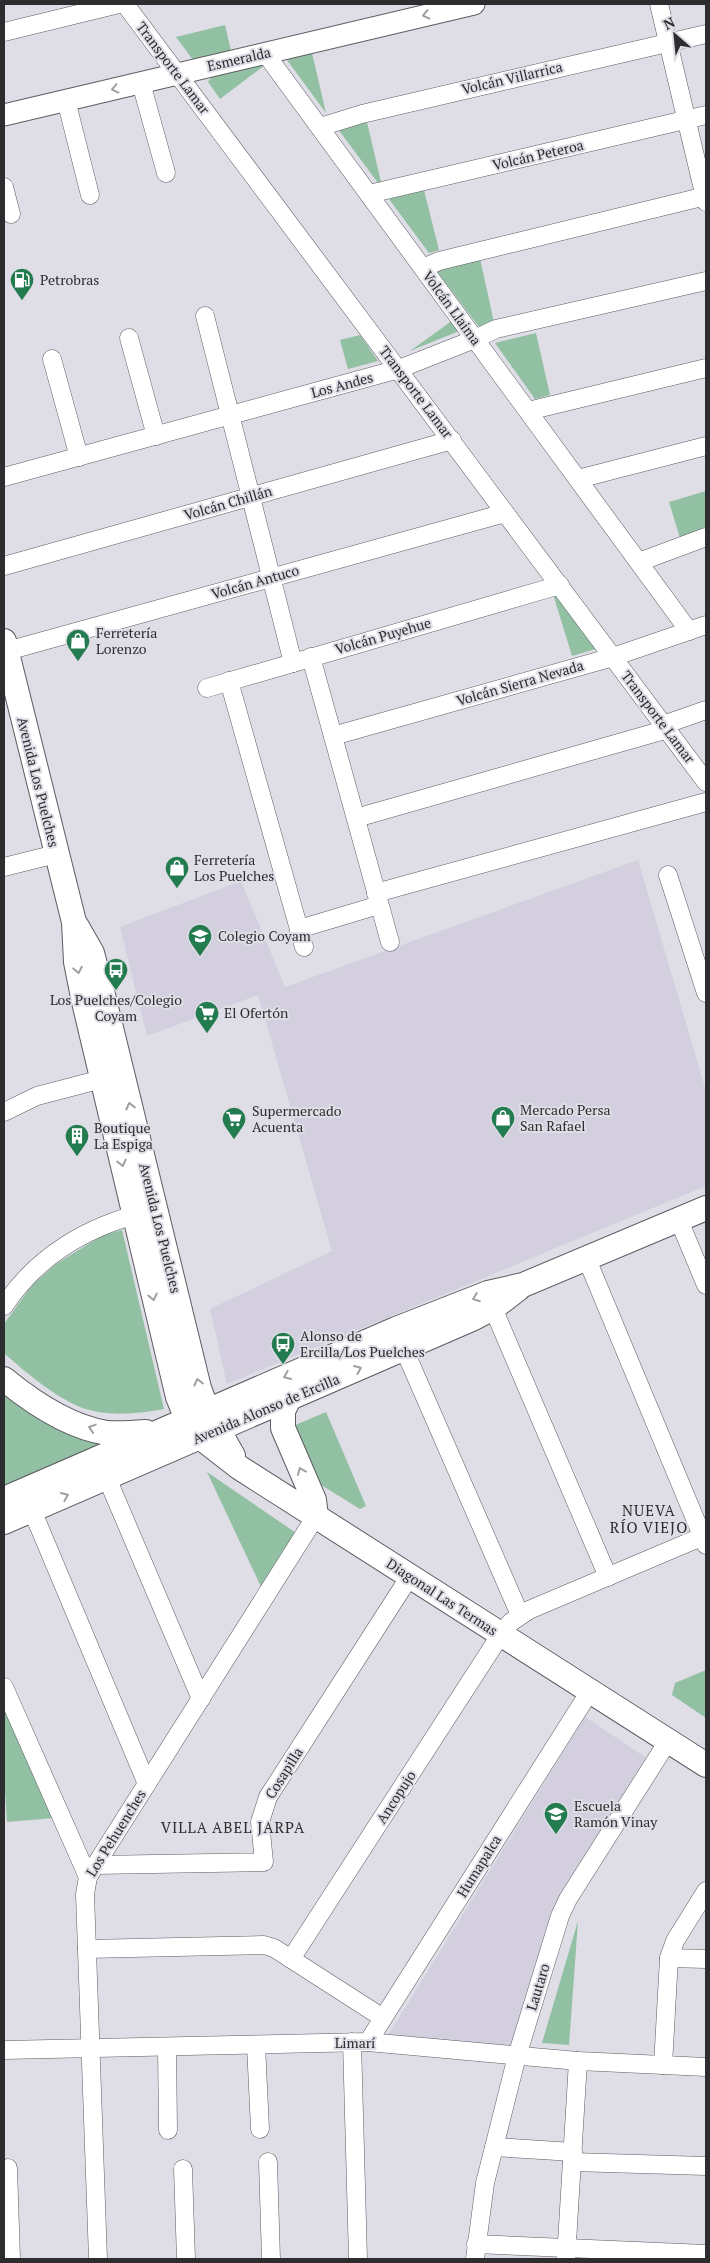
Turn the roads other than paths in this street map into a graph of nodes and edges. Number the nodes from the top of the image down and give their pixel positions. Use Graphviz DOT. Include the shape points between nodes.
graph roads {
  1 [pos="119,4"];
  2 [pos="125,4"];
  3 [pos="474,4"];
  4 [pos="659,4"];
  5 [pos="4,32"];
  6 [pos="706,34"];
  7 [pos="668,42"];
  8 [pos="265,53"];
  9 [pos="177,74"];
  10 [pos="141,83"];
  11 [pos="66,100"];
  12 [pos="4,115"];
  13 [pos="706,115"];
  14 [pos="687,119"];
  15 [pos="320,127"];
  16 [pos="166,174"];
  17 [pos="4,187"];
  18 [pos="369,194"];
  19 [pos="90,195"];
  20 [pos="706,198"];
  21 [pos="11,214"];
  22 [pos="423,268"];
  23 [pos="706,281"];
  24 [pos="205,316"];
  25 [pos="129,338"];
  26 [pos="475,340"];
  27 [pos="52,359"];
  28 [pos="706,368"];
  29 [pos="399,370"];
  30 [pos="528,411"];
  31 [pos="230,415"];
  32 [pos="156,436"];
  33 [pos="452,440"];
  34 [pos="706,446"];
  35 [pos="79,457"];
  36 [pos="4,477"];
  37 [pos="578,479"];
  38 [pos="251,496"];
  39 [pos="504,513"];
  40 [pos="706,536"];
  41 [pos="639,562"];
  42 [pos="4,566"];
  43 [pos="271,578"];
  44 [pos="560,585"];
  45 [pos="706,625"];
  46 [pos="689,631"];
  47 [pos="5,646"];
  48 [pos="613,657"];
  49 [pos="311,658"];
  50 [pos="292,663"];
  51 [pos="229,681"];
  52 [pos="207,688"];
  53 [pos="706,710"];
  54 [pos="666,727"];
  55 [pos="333,736"];
  56 [pos="706,782"];
  57 [pos="706,802"];
  58 [pos="356,818"];
  59 [pos="56,854"];
  60 [pos="4,867"];
  61 [pos="668,875"];
  62 [pos="378,899"];
  63 [pos="74,922"];
  64 [pos="299,929"];
  65 [pos="390,942"];
  66 [pos="304,946"];
  67 [pos="706,993"];
  68 [pos="102,1079"];
  69 [pos="4,1112"];
  70 [pos="706,1208"];
  71 [pos="145,1212"];
  72 [pos="678,1218"];
  73 [pos="586,1257"];
  74 [pos="523,1285"];
  75 [pos="706,1285"];
  76 [pos="4,1306"];
  77 [pos="494,1308"];
  78 [pos="404,1349"];
  79 [pos="4,1379"];
  80 [pos="290,1399"];
  81 [pos="203,1424"];
  82 [pos="157,1432"];
  83 [pos="107,1478"];
  84 [pos="4,1499"];
  85 [pos="32,1510"];
  86 [pos="316,1516"];
  87 [pos="4,1522"];
  88 [pos="705,1539"];
  89 [pos="410,1576"];
  90 [pos="608,1577"];
  91 [pos="520,1615"];
  92 [pos="500,1634"];
  93 [pos="4,1686"];
  94 [pos="590,1691"];
  95 [pos="201,1699"];
  96 [pos="668,1741"];
  97 [pos="706,1765"];
  98 [pos="147,1784"];
  99 [pos="91,1871"];
  100 [pos="706,1891"];
  101 [pos="87,1949"];
  102 [pos="669,1958"];
  103 [pos="291,1959"];
  104 [pos="706,1959"];
  105 [pos="383,2018"];
  106 [pos="360,2042"];
  107 [pos="256,2044"];
  108 [pos="167,2047"];
  109 [pos="90,2049"];
  110 [pos="4,2050"];
  111 [pos="517,2056"];
  112 [pos="578,2061"];
  113 [pos="663,2065"];
  114 [pos="706,2067"];
  115 [pos="260,2129"];
  116 [pos="168,2130"];
  117 [pos="494,2147"];
  118 [pos="572,2157"];
  119 [pos="268,2162"];
  120 [pos="706,2166"];
  121 [pos="8,2168"];
  122 [pos="184,2169"];
  123 [pos="476,2251"];
  124 [pos="567,2253"];
  125 [pos="706,2254"];
  126 [pos="11,2259"];
  127 [pos="98,2259"];
  128 [pos="186,2259"];
  129 [pos="271,2259"];
  130 [pos="358,2259"];
  1 -- 5 [label="street"];
  2 -- 9 [label="street, Transporte Lamar"];
  3 -- 8 [label="street, Esmeralda, one-way"];
  4 -- 7 [label="street"];
  6 -- 7 [label="street, Volcán Villarrica"];
  7 -- 14 [label="street"];
  7 -- 15 [label="street, Volcán Villarrica" via="362,114"];
  8 -- 9 [label="street, Esmeralda"];
  8 -- 15 [label="street, Volcán Llaima"];
  9 -- 10 [label="street, Esmeralda"];
  9 -- 29 [label="street, Transporte Lamar"];
  10 -- 11 [label="street, Esmeralda, one-way"];
  10 -- 16 [label="street"];
  11 -- 12 [label="street, Esmeralda"];
  11 -- 19 [label="street"];
  13 -- 14 [label="street, Volcán Peteroa"];
  14 -- 18 [label="street, Volcán Peteroa"];
  14 -- 20 [label="street"];
  15 -- 18 [label="street, Volcán Llaima"];
  17 -- 21 [label="street"];
  18 -- 22 [label="street, Volcán Llaima"];
  20 -- 22 [label="street" via="438,261"];
  22 -- 26 [label="street, Volcán Llaima"];
  23 -- 26 [label="street, Los Andes" via="496,329"];
  24 -- 31 [label="street"];
  25 -- 32 [label="street"];
  26 -- 29 [label="street, Los Andes"];
  26 -- 30 [label="street, Volcán Llaima"];
  27 -- 35 [label="street"];
  28 -- 30 [label="street"];
  29 -- 31 [label="street, Los Andes"];
  29 -- 33 [label="street, Transporte Lamar"];
  30 -- 37 [label="street, Volcán Llaima"];
  31 -- 32 [label="street, Los Andes"];
  31 -- 38 [label="street"];
  32 -- 35 [label="street, Los Andes"];
  33 -- 38 [label="street, Volcán Chillán"];
  33 -- 39 [label="street, Transporte Lamar"];
  34 -- 37 [label="street"];
  35 -- 36 [label="street, Los Andes"];
  37 -- 41 [label="street, Volcán Llaima"];
  38 -- 42 [label="street, Volcán Chillán"];
  38 -- 43 [label="street"];
  39 -- 43 [label="street, Volcán Antuco"];
  39 -- 44 [label="street, Transporte Lamar"];
  40 -- 41 [label="street"];
  41 -- 46 [label="street, Volcán Llaima"];
  43 -- 47 [label="street, Volcán Antuco"];
  43 -- 50 [label="street"];
  44 -- 48 [label="street, Transporte Lamar"];
  44 -- 49 [label="street, Volcán Puyehue"];
  45 -- 46 [label="street, Volcán Sierra Nevada"];
  46 -- 48 [label="street, Volcán Sierra Nevada"];
  47 -- 59 [label="main road, Avenida Los Puelches"];
  48 -- 54 [label="street, Transporte Lamar"];
  48 -- 55 [label="street, Volcán Sierra Nevada"];
  49 -- 50 [label="street, Volcán Puyehue"];
  49 -- 55 [label="street"];
  50 -- 51 [label="street, Volcán Puyehue"];
  51 -- 52 [label="street, Volcán Puyehue"];
  51 -- 64 [label="street"];
  53 -- 54 [label="street"];
  54 -- 56 [label="street, Transporte Lamar"];
  54 -- 58 [label="street"];
  55 -- 58 [label="street"];
  57 -- 62 [label="street"];
  58 -- 62 [label="street"];
  59 -- 60 [label="street"];
  59 -- 63 [label="main road, Avenida Los Puelches"];
  61 -- 67 [label="street"];
  62 -- 64 [label="street"];
  62 -- 65 [label="street"];
  63 -- 68 [label="main road, Avenida Los Puelches, one-way" via="76,962"];
  71 -- 63 [label="main road, Avenida Los Puelches, one-way" via="92,953"];
  64 -- 66 [label="street"];
  68 -- 69 [label="street" via="37,1096"];
  68 -- 71 [label="main road, Avenida Los Puelches, one-way"];
  70 -- 72 [label="main road, Avenida Alonso de Ercilla"];
  71 -- 76 [label="street" via="109,1223 60,1248 26,1277"];
  71 -- 81 [label="main road, Avenida Los Puelches" via="173,1378"];
  72 -- 73 [label="main road, Avenida Alonso de Ercilla"];
  72 -- 75 [label="street"];
  73 -- 74 [label="main road, Avenida Alonso de Ercilla"];
  73 -- 88 [label="street"];
  74 -- 77 [label="main road, Avenida Alonso de Ercilla"];
  74 -- 81 [label="main road, Avenida Alonso de Ercilla, one-way" via="488,1293 439,1312"];
  77 -- 78 [label="main road, Avenida Alonso de Ercilla"];
  77 -- 90 [label="street"];
  80 -- 78 [label="main road, Avenida Alonso de Ercilla, one-way"];
  78 -- 91 [label="street"];
  82 -- 79 [label="main road, one-way" via="106,1433 76,1423 43,1407"];
  80 -- 81 [label="main road, Avenida Alonso de Ercilla"];
  86 -- 80 [label="main road, one-way" via="314,1500 283,1428 283,1411"];
  81 -- 82 [label="main road, Avenida Alonso de Ercilla"];
  81 -- 83 [label="main road, Avenida Alonso de Ercilla"];
  81 -- 86 [label="main road, Diagonal Las Termas" via="245,1471"];
  82 -- 84 [label="main road, Avenida Alonso de Ercilla"];
  85 -- 83 [label="main road, Avenida Alonso de Ercilla, one-way"];
  83 -- 95 [label="street"];
  85 -- 87 [label="main road, Avenida Alonso de Ercilla"];
  85 -- 98 [label="street"];
  86 -- 89 [label="main road, Diagonal Las Termas"];
  86 -- 95 [label="street, Los Pehuenches"];
  88 -- 90 [label="street"];
  89 -- 92 [label="main road, Diagonal Las Termas"];
  89 -- 99 [label="street, Cosapilla" via="268,1797 260,1822 264,1862"];
  90 -- 91 [label="street"];
  91 -- 92 [label="street, Ancopujo"];
  92 -- 94 [label="main road, Diagonal Las Termas"];
  92 -- 103 [label="street, Ancopujo"];
  93 -- 99 [label="street"];
  94 -- 96 [label="main road, Diagonal Las Termas"];
  94 -- 105 [label="street, Humapalca"];
  95 -- 98 [label="street, Los Pehuenches"];
  96 -- 97 [label="main road, Diagonal Las Termas"];
  96 -- 111 [label="street, Lautaro" via="568,1899"];
  98 -- 99 [label="street, Los Pehuenches"];
  99 -- 101 [label="street, Los Pehuenches" via="85,1894"];
  100 -- 102 [label="street" via="675,1941"];
  101 -- 103 [label="street" via="264,1945"];
  101 -- 109 [label="street, Los Pehuenches"];
  102 -- 104 [label="street"];
  102 -- 113 [label="street"];
  103 -- 105 [label="street"];
  105 -- 106 [label="street, Humapalca"];
  106 -- 107 [label="street, Limarí"];
  106 -- 111 [label="street, Limarí"];
  106 -- 130 [label="street"];
  107 -- 108 [label="street, Limarí"];
  107 -- 115 [label="street"];
  108 -- 109 [label="street, Limarí"];
  108 -- 116 [label="street"];
  109 -- 110 [label="street, Limarí"];
  109 -- 127 [label="street, Los Pehuenches"];
  111 -- 112 [label="street, Limarí"];
  111 -- 117 [label="street, Lautaro"];
  112 -- 113 [label="street, Limarí"];
  112 -- 118 [label="street"];
  113 -- 114 [label="street, Limarí"];
  117 -- 118 [label="street"];
  117 -- 123 [label="street, Lautaro" via="485,2183"];
  118 -- 120 [label="street"];
  118 -- 124 [label="street"];
  119 -- 129 [label="street"];
  121 -- 126 [label="street"];
  122 -- 128 [label="street"];
  123 -- 124 [label="street"];
  124 -- 125 [label="street"];
}
